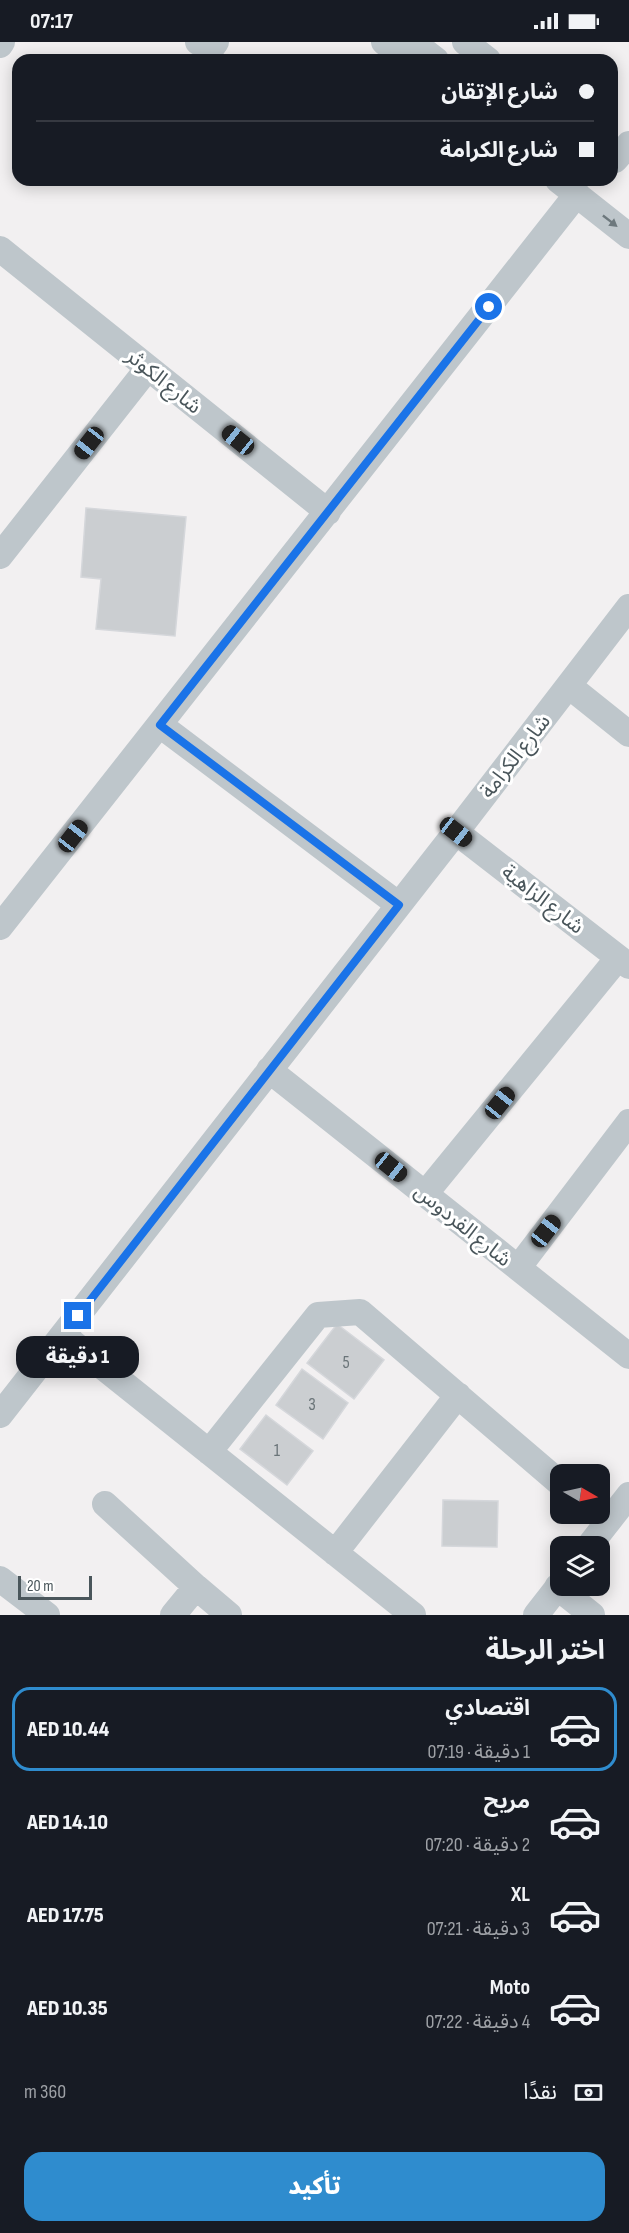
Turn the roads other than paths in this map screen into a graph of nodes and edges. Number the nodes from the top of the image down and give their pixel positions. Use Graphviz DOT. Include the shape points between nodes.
graph roads {
  1 [pos="198,42"];
  2 [pos="216,42"];
  3 [pos="384,42"];
  4 [pos="413,42"];
  5 [pos="464,42"];
  6 [pos="399,54"];
  7 [pos="428,54"];
  8 [pos="480,54"];
  9 [pos="568,187"];
  10 [pos="629,236"];
  11 [pos="0,249"];
  12 [pos="148,368"];
  13 [pos="327,512"];
  14 [pos="0,556"];
  15 [pos="629,607"];
  16 [pos="569,686"];
  17 [pos="160,725"];
  18 [pos="629,734"];
  19 [pos="456,832"];
  20 [pos="399,905"];
  21 [pos="0,927"];
  22 [pos="624,962"];
  23 [pos="269,1070"];
  24 [pos="629,1122"];
  25 [pos="425,1194"];
  26 [pos="518,1268"];
  27 [pos="63,1335"];
  28 [pos="629,1356"];
  29 [pos="458,1395"];
  30 [pos="0,1415"];
  31 [pos="209,1452"];
  32 [pos="550,1474"];
  33 [pos="629,1495"];
  34 [pos="105,1504"];
  35 [pos="610,1511"];
  36 [pos="335,1553"];
  37 [pos="0,1579"];
  38 [pos="196,1587"];
  39 [pos="551,1596"];
  40 [pos="571,1596"];
  41 [pos="47,1615"];
  42 [pos="173,1615"];
  43 [pos="229,1615"];
  44 [pos="413,1615"];
  45 [pos="536,1615"];
  46 [pos="592,1615"];
  1 -- 2 [label="street" via="211,49"];
  3 -- 6 [label="street"];
  4 -- 7 [label="street"];
  5 -- 8 [label="street"];
  9 -- 10 [label="street, one-way"];
  9 -- 13 [label="street"];
  11 -- 12 [label="street, شارع الكوثر"];
  12 -- 13 [label="street, شارع الكوثر"];
  12 -- 14 [label="street"];
  13 -- 17 [label="street"];
  15 -- 16 [label="street, شارع الكرامة"];
  16 -- 18 [label="street"];
  16 -- 19 [label="street, شارع الكرامة"];
  17 -- 20 [label="street"];
  17 -- 21 [label="street"];
  19 -- 20 [label="street, شارع الكرامة"];
  19 -- 22 [label="street, شارع الزاهية"];
  20 -- 23 [label="street, شارع الكرامة"];
  22 -- 25 [label="street"];
  23 -- 25 [label="street, شارع الفردوس"];
  23 -- 27 [label="street, شارع الكرامة"];
  24 -- 26 [label="street"];
  25 -- 26 [label="street, شارع الفردوس"];
  26 -- 28 [label="street, شارع الفردوس"];
  27 -- 30 [label="street, شارع الكرامة"];
  27 -- 31 [label="street"];
  29 -- 31 [label="street" via="360,1312 318,1315"];
  29 -- 32 [label="street"];
  29 -- 36 [label="street"];
  31 -- 36 [label="street"];
  33 -- 35 [label="street"];
  34 -- 38 [label="street"];
  36 -- 44 [label="street"];
  37 -- 41 [label="street"];
  38 -- 42 [label="street"];
  38 -- 43 [label="street"];
  39 -- 45 [label="street"];
  40 -- 46 [label="street"];
}
